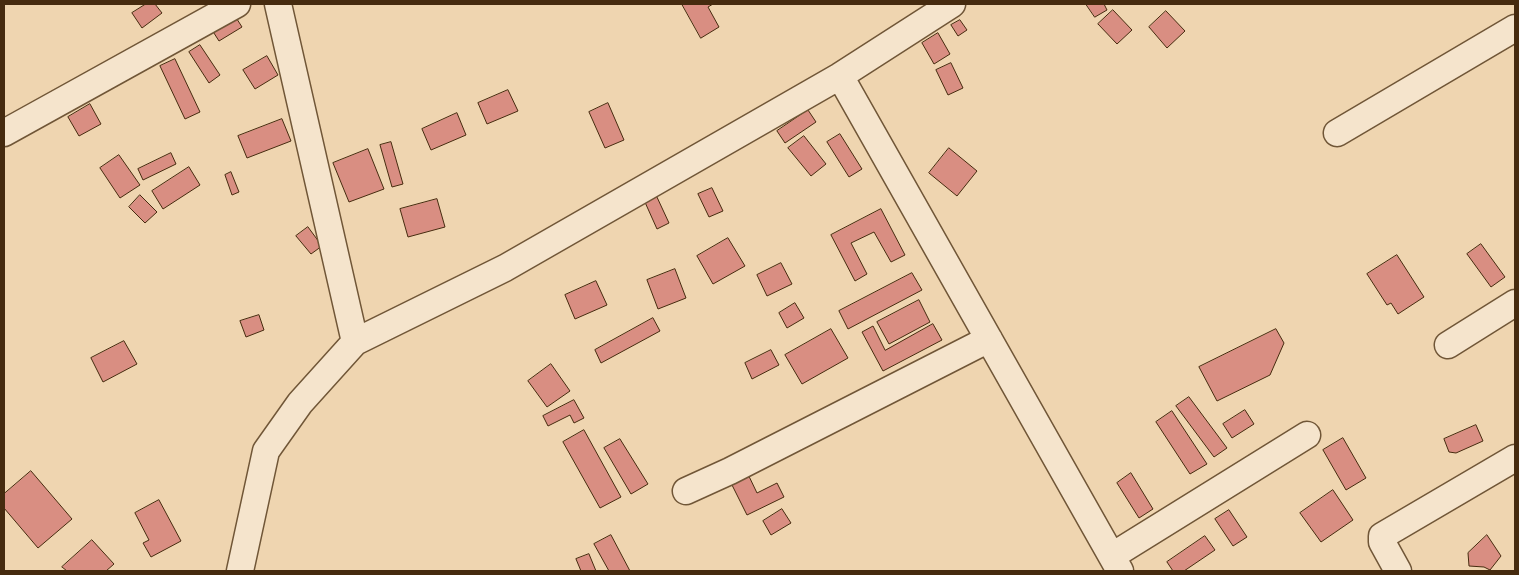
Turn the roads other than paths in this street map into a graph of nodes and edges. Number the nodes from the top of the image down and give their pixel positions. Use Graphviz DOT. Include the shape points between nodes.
graph roads {
  1 [pos="237,4"];
  2 [pos="278,4"];
  3 [pos="952,4"];
  4 [pos="1515,28"];
  5 [pos="840,76"];
  6 [pos="1337,133"];
  7 [pos="4,134"];
  8 [pos="1515,303"];
  9 [pos="989,338"];
  10 [pos="355,342"];
  11 [pos="1448,345"];
  12 [pos="1307,435"];
  13 [pos="1515,458"];
  14 [pos="686,491"];
  15 [pos="1116,564"];
  16 [pos="240,571"];
  17 [pos="1398,571"];
  1 -- 7 [label="street"];
  2 -- 10 [label="street"];
  3 -- 5 [label="street"];
  4 -- 6 [label="street"];
  5 -- 9 [label="street"];
  5 -- 10 [label="street" via="505,268"];
  8 -- 11 [label="street"];
  9 -- 14 [label="street"];
  9 -- 15 [label="street"];
  10 -- 16 [label="street" via="300,403 266,451"];
  12 -- 15 [label="street"];
  13 -- 17 [label="street" via="1382,536"];
}
